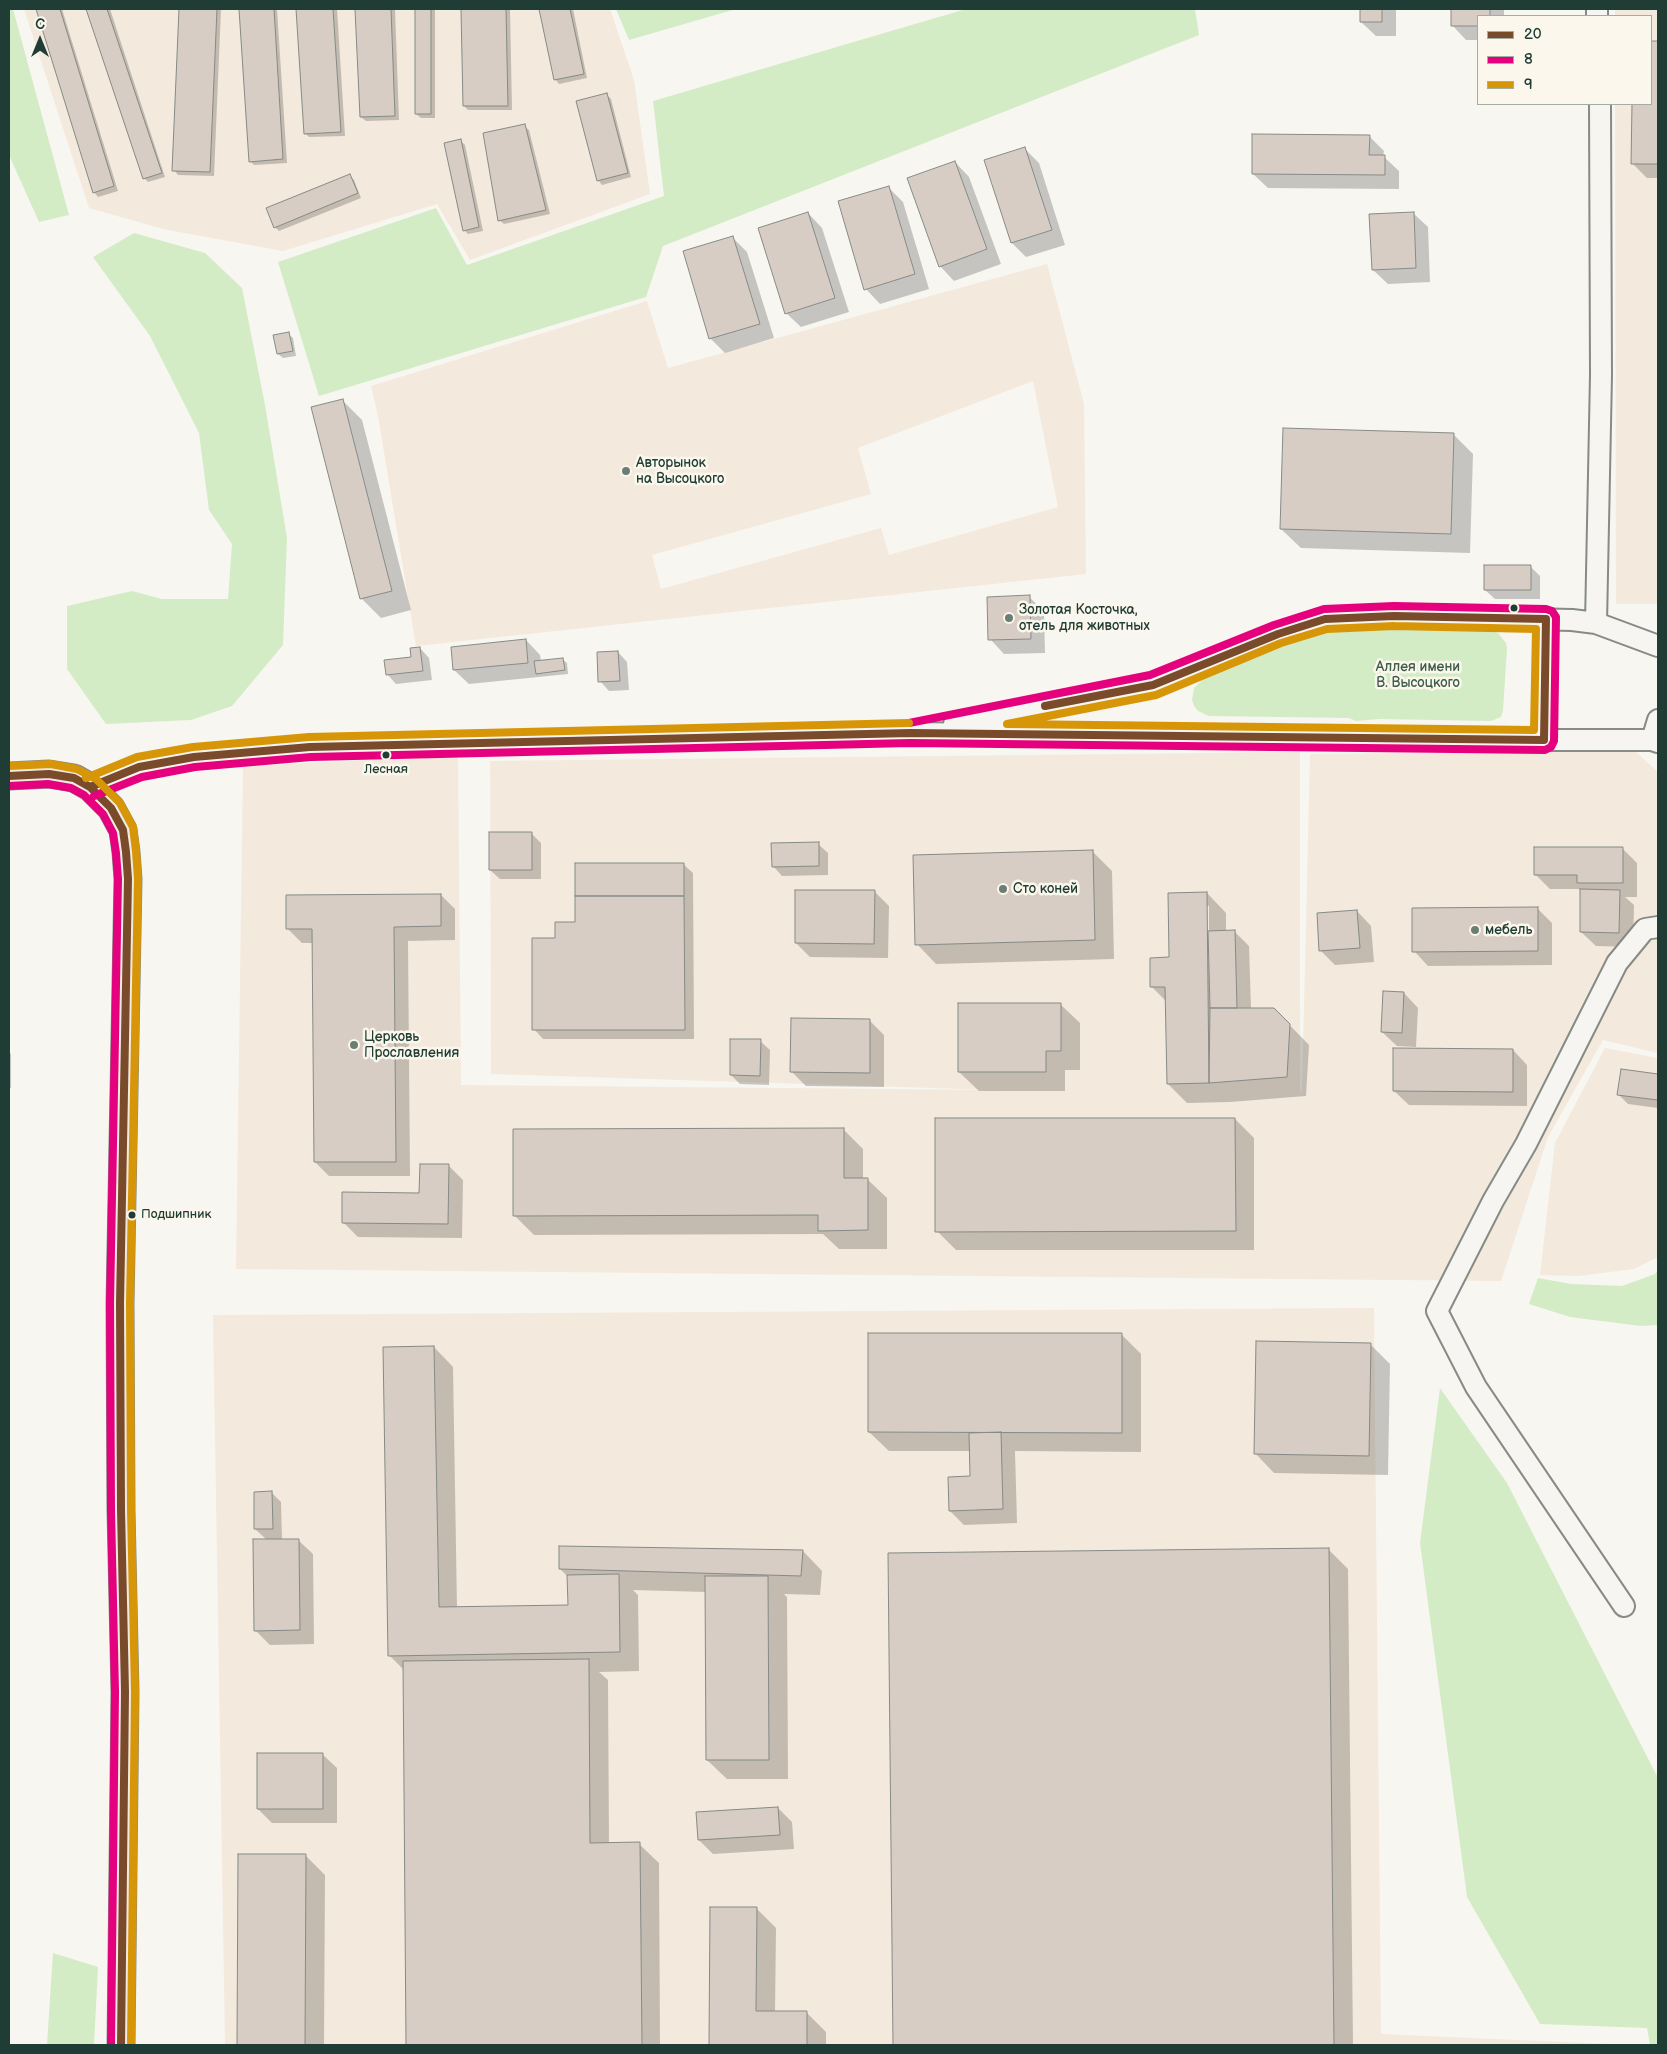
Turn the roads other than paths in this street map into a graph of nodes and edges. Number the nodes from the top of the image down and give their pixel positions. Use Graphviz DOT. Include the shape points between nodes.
graph roads {
  1 [pos="1600,105"];
  2 [pos="1546,619"];
  3 [pos="1596,623"];
  4 [pos="1658,646"];
  5 [pos="1658,720"];
  6 [pos="910,732"];
  7 [pos="1544,740"];
  8 [pos="1655,741"];
  9 [pos="9,776"];
  10 [pos="90,787"];
  11 [pos="1658,927"];
  12 [pos="1624,1606"];
  13 [pos="121,2045"];
  1 -- 3 [label="street" via="1602,375"];
  2 -- 3 [label="street"];
  2 -- 6 [label="street" via="1394,616 1325,619 1278,634 1153,685"];
  2 -- 7 [label="street"];
  3 -- 4 [label="street"];
  5 -- 8 [label="street"];
  6 -- 7 [label="street"];
  6 -- 10 [label="street" via="310,747 194,757 139,767"];
  7 -- 8 [label="street"];
  9 -- 10 [label="main road" via="49,774 74,778"];
  10 -- 13 [label="main road" via="110,808 123,830 128,879 120,1294 125,1692"];
  11 -- 12 [label="street" via="1645,929 1616,963 1526,1144 1437,1311 1476,1386"];
}
